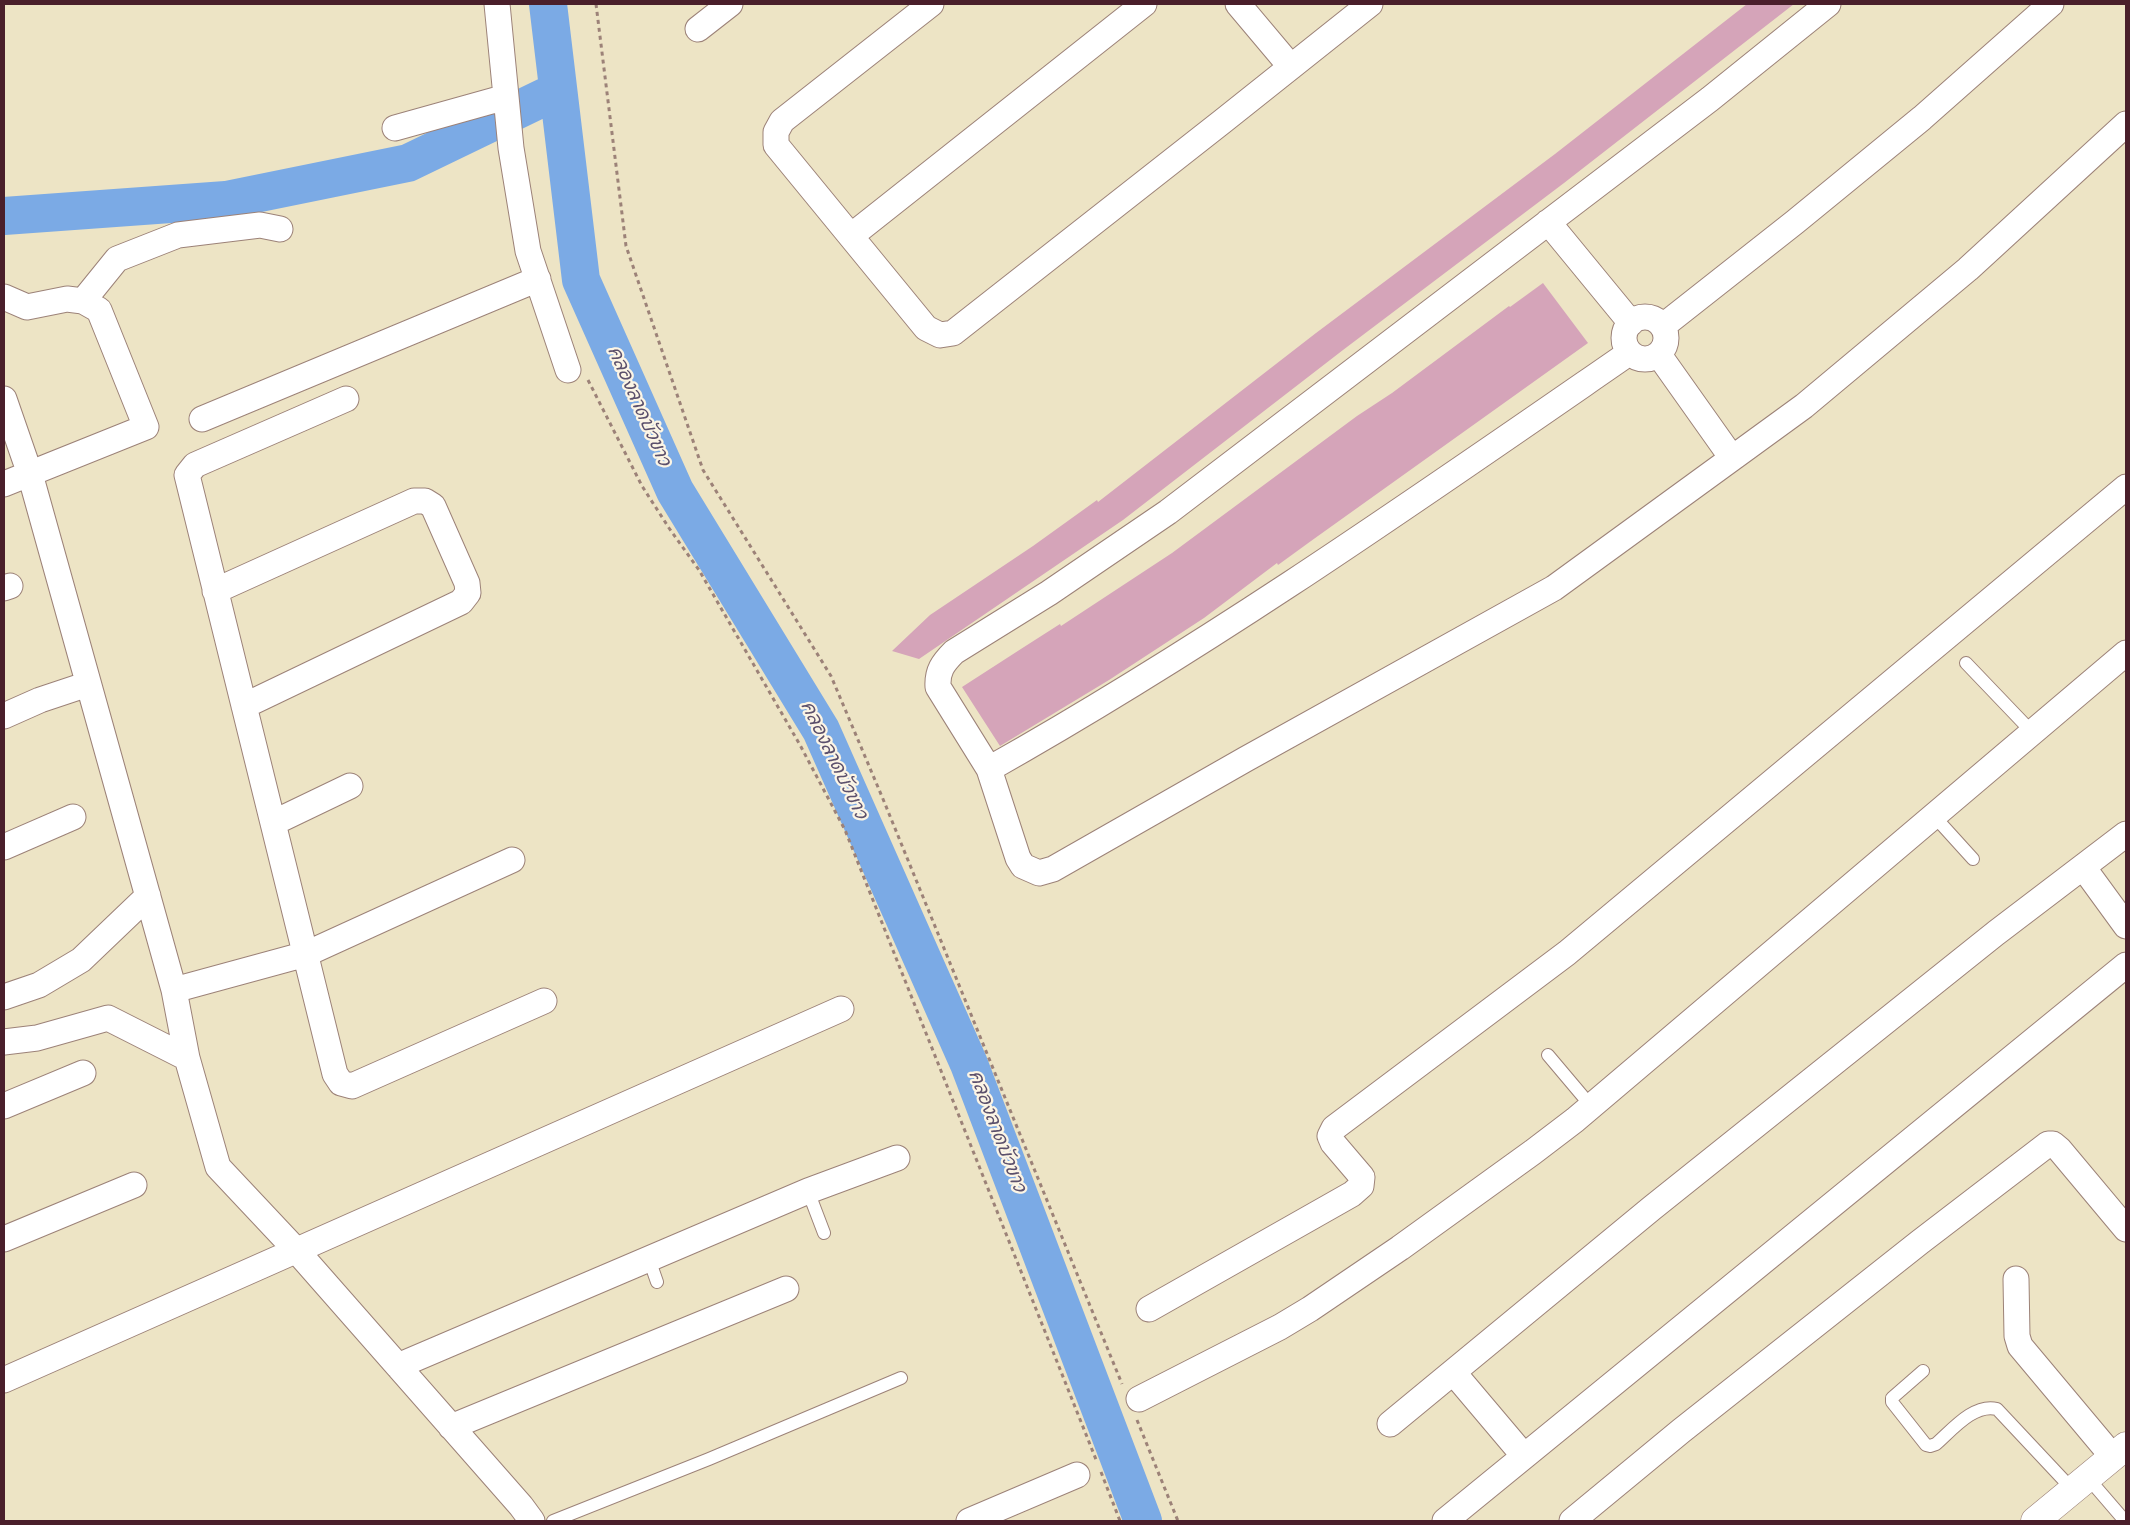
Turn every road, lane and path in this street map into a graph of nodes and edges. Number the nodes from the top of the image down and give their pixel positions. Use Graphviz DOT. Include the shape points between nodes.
graph roads {
  1 [pos="497,4"];
  2 [pos="596,4"];
  3 [pos="730,4"];
  4 [pos="931,4"];
  5 [pos="1144,4"];
  6 [pos="1238,4"];
  7 [pos="1370,4"];
  8 [pos="1828,4"];
  9 [pos="2052,4"];
  10 [pos="698,29"];
  11 [pos="1290,67"];
  12 [pos="505,90"];
  13 [pos="2126,124"];
  14 [pos="396,128"];
  15 [pos="1548,222"];
  16 [pos="280,229"];
  17 [pos="851,236"];
  18 [pos="538,279"];
  19 [pos="4,298"];
  20 [pos="83,301"];
  21 [pos="1630,323"];
  22 [pos="1663,326"];
  23 [pos="1629,353"];
  24 [pos="1658,355"];
  25 [pos="577,374"];
  26 [pos="4,399"];
  27 [pos="346,399"];
  28 [pos="202,419"];
  29 [pos="1732,458"];
  30 [pos="30,474"];
  31 [pos="4,484"];
  32 [pos="2126,487"];
  33 [pos="215,591"];
  34 [pos="2126,652"];
  35 [pos="1966,663"];
  36 [pos="88,684"];
  37 [pos="244,706"];
  38 [pos="4,716"];
  39 [pos="2032,732"];
  40 [pos="989,769"];
  41 [pos="350,786"];
  42 [pos="1934,816"];
  43 [pos="73,817"];
  44 [pos="273,823"];
  45 [pos="2126,834"];
  46 [pos="4,846"];
  47 [pos="1973,859"];
  48 [pos="512,860"];
  49 [pos="2083,867"];
  50 [pos="148,896"];
  51 [pos="2126,926"];
  52 [pos="306,954"];
  53 [pos="2126,965"];
  54 [pos="174,990"];
  55 [pos="4,997"];
  56 [pos="544,1001"];
  57 [pos="841,1009"];
  58 [pos="4,1042"];
  59 [pos="1548,1054"];
  60 [pos="187,1058"];
  61 [pos="83,1073"];
  62 [pos="4,1106"];
  63 [pos="1591,1106"];
  64 [pos="897,1158"];
  65 [pos="134,1185"];
  66 [pos="808,1192"];
  67 [pos="2126,1229"];
  68 [pos="824,1233"];
  69 [pos="4,1239"];
  70 [pos="296,1250"];
  71 [pos="2016,1279"];
  72 [pos="786,1289"];
  73 [pos="1149,1309"];
  74 [pos="398,1366"];
  75 [pos="1923,1371"];
  76 [pos="1453,1372"];
  77 [pos="901,1378"];
  78 [pos="4,1380"];
  79 [pos="1133,1402"];
  80 [pos="1390,1424"];
  81 [pos="451,1427"];
  82 [pos="2120,1452"];
  83 [pos="1524,1456"];
  84 [pos="1077,1474"];
  85 [pos="2080,1484"];
  86 [pos="532,1521"];
  87 [pos="553,1521"];
  88 [pos="969,1521"];
  89 [pos="1120,1521"];
  90 [pos="1178,1521"];
  91 [pos="1445,1521"];
  92 [pos="1572,1521"];
  93 [pos="2035,1521"];
  94 [pos="2125,1521"];
  1 -- 12 [label="street"];
  2 -- 79 [label="path" via="626,246 703,470 831,676"];
  3 -- 10 [label="street"];
  4 -- 17 [label="street" via="782,121 776,132 776,145"];
  5 -- 17 [label="street"];
  6 -- 11 [label="street"];
  7 -- 11 [label="street"];
  8 -- 15 [label="street"];
  9 -- 22 [label="street" via="1922,118"];
  11 -- 17 [label="street" via="953,333 940,335 926,328"];
  12 -- 14 [label="street"];
  12 -- 18 [label="street" via="528,251"];
  13 -- 29 [label="street" via="1968,269 1804,406"];
  15 -- 21 [label="street"];
  15 -- 40 [label="street" via="1168,512 1049,593 954,652 943,663 937,676 938,687"];
  16 -- 20 [label="street" via="260,225 178,235 117,259"];
  18 -- 25 [label="street"];
  18 -- 28 [label="street"];
  19 -- 20 [label="street" via="28,307 66,300"];
  20 -- 30 [label="street" via="99,310 146,426"];
  21 -- 22 [label="street" via="1644,317"];
  21 -- 23 [label="street" via="1624,334"];
  22 -- 24 [label="street" via="1666,341"];
  23 -- 24 [label="street" via="1643,360"];
  23 -- 40 [label="street" via="1440,485 1226,627"];
  24 -- 29 [label="street"];
  25 -- 89 [label="path" via="668,528 699,570 845,830"];
  26 -- 30 [label="street"];
  27 -- 33 [label="street" via="195,465 187,475"];
  29 -- 40 [label="street" via="1554,588 1053,869 1039,873 1023,866"];
  30 -- 31 [label="street"];
  30 -- 36 [label="street"];
  32 -- 73 [label="street" via="1566,953 1334,1128 1330,1136 1333,1143 1362,1177 1361,1186 1352,1194"];
  33 -- 37 [label="street"];
  33 -- 37 [label="street" via="414,501 425,501 433,506 467,582 468,593 461,602"];
  34 -- 39 [label="street"];
  35 -- 39 [label="lane"];
  36 -- 38 [label="street"];
  36 -- 50 [label="street"];
  37 -- 44 [label="street"];
  39 -- 42 [label="street"];
  41 -- 44 [label="street"];
  42 -- 47 [label="lane"];
  42 -- 63 [label="street"];
  43 -- 46 [label="street"];
  44 -- 52 [label="street"];
  45 -- 49 [label="street"];
  48 -- 52 [label="street"];
  49 -- 51 [label="street"];
  49 -- 76 [label="street" via="1652,1208"];
  50 -- 54 [label="street"];
  50 -- 55 [label="street" via="81,960 39,985"];
  52 -- 54 [label="street"];
  52 -- 56 [label="street" via="335,1074 342,1083 352,1086"];
  53 -- 83 [label="street"];
  54 -- 60 [label="street"];
  57 -- 70 [label="street"];
  58 -- 60 [label="street" via="37,1038 108,1018"];
  59 -- 63 [label="lane"];
  60 -- 70 [label="street" via="218,1167"];
  61 -- 62 [label="street"];
  63 -- 79 [label="street" via="1533,1152 1310,1309"];
  64 -- 66 [label="street"];
  65 -- 69 [label="street"];
  66 -- 68 [label="lane"];
  66 -- 74 [label="street" via="653,1270"];
  67 -- 92 [label="street" via="2059,1149 2048,1144 1920,1242"];
  70 -- 74 [label="street"];
  70 -- 78 [label="street"];
  71 -- 82 [label="street" via="2020,1346"];
  72 -- 81 [label="street"];
  74 -- 81 [label="street"];
  75 -- 85 [label="lane" via="1892,1398 1892,1402 1926,1445 1936,1444 1978,1410 1990,1407 1997,1409"];
  76 -- 80 [label="street"];
  76 -- 83 [label="street"];
  77 -- 87 [label="lane"];
  79 -- 90 [label="path"];
  81 -- 86 [label="street"];
  82 -- 85 [label="street"];
  83 -- 91 [label="street"];
  84 -- 88 [label="street"];
  85 -- 93 [label="street"];
  85 -- 94 [label="lane"];
}
